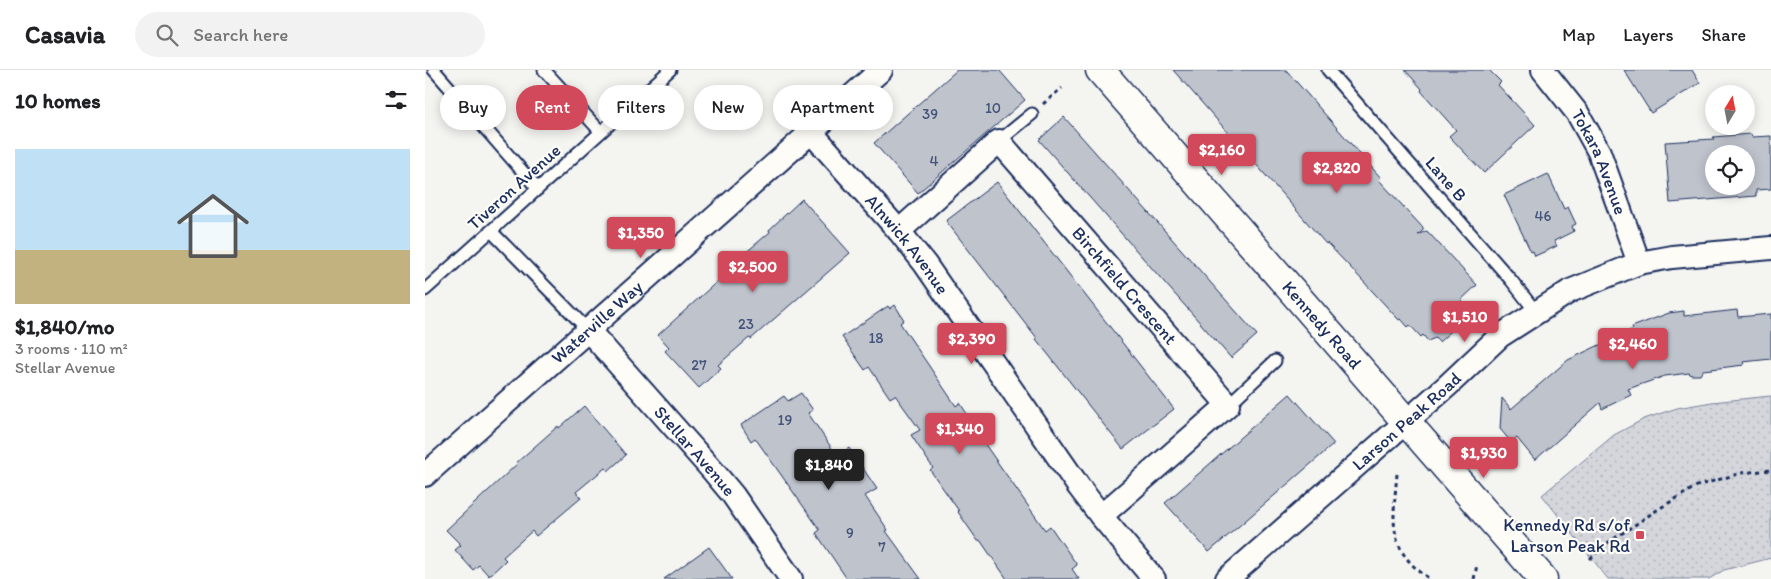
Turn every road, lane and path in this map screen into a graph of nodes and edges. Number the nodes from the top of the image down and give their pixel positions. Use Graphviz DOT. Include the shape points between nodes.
graph roads {
  1 [pos="434,70"];
  2 [pos="543,70"];
  3 [pos="670,70"];
  4 [pos="881,70"];
  5 [pos="1100,70"];
  6 [pos="1328,70"];
  7 [pos="1543,70"];
  8 [pos="1062,88"];
  9 [pos="1032,114"];
  10 [pos="601,132"];
  11 [pos="811,132"];
  12 [pos="999,141"];
  13 [pos="537,189"];
  14 [pos="491,231"];
  15 [pos="899,231"];
  16 [pos="1771,248"];
  17 [pos="1639,263"];
  18 [pos="425,290"];
  19 [pos="1535,312"];
  20 [pos="589,331"];
  21 [pos="1275,361"];
  22 [pos="1228,404"];
  23 [pos="1407,422"];
  24 [pos="1771,470"];
  25 [pos="1397,474"];
  26 [pos="425,475"];
  27 [pos="1101,516"];
  28 [pos="1590,559"];
  29 [pos="1477,565"];
  30 [pos="791,579"];
  31 [pos="1155,579"];
  32 [pos="1227,579"];
  33 [pos="1430,579"];
  34 [pos="1474,579"];
  35 [pos="1543,579"];
  1 -- 13 [label="lane"];
  2 -- 10 [label="lane"];
  3 -- 10 [label="lane, Tiveron Avenue"];
  4 -- 11 [label="street, Waterville Way"];
  5 -- 23 [label="main road, Kennedy Road"];
  6 -- 19 [label="lane, Lane B" via="1511,280"];
  7 -- 17 [label="street, Tokara Avenue" via="1578,114 1599,152"];
  8 -- 9 [label="path"];
  9 -- 12 [label="lane"];
  10 -- 13 [label="lane, Tiveron Avenue"];
  11 -- 15 [label="street, Alnwick Avenue"];
  11 -- 20 [label="street, Waterville Way"];
  12 -- 15 [label="street"];
  12 -- 22 [label="street, Birchfield Crescent"];
  13 -- 14 [label="lane, Tiveron Avenue"];
  14 -- 18 [label="lane, Tiveron Avenue"];
  14 -- 20 [label="lane"];
  15 -- 27 [label="street, Alnwick Avenue"];
  16 -- 17 [label="street, Larson Peak Road"];
  17 -- 19 [label="street, Larson Peak Road" via="1570,290"];
  19 -- 23 [label="street, Larson Peak Road" via="1500,336"];
  20 -- 26 [label="street, Waterville Way"];
  20 -- 30 [label="street, Stellar Avenue" via="719,477"];
  21 -- 22 [label="lane"];
  22 -- 27 [label="street"];
  23 -- 32 [label="street, Larson Peak Road"];
  23 -- 35 [label="main road, Kennedy Road"];
  24 -- 28 [label="path" via="1741,473 1697,486 1603,546"];
  25 -- 33 [label="path" via="1395,534 1402,553 1415,569"];
  27 -- 31 [label="street, Alnwick Avenue"];
  29 -- 34 [label="path"];
}
